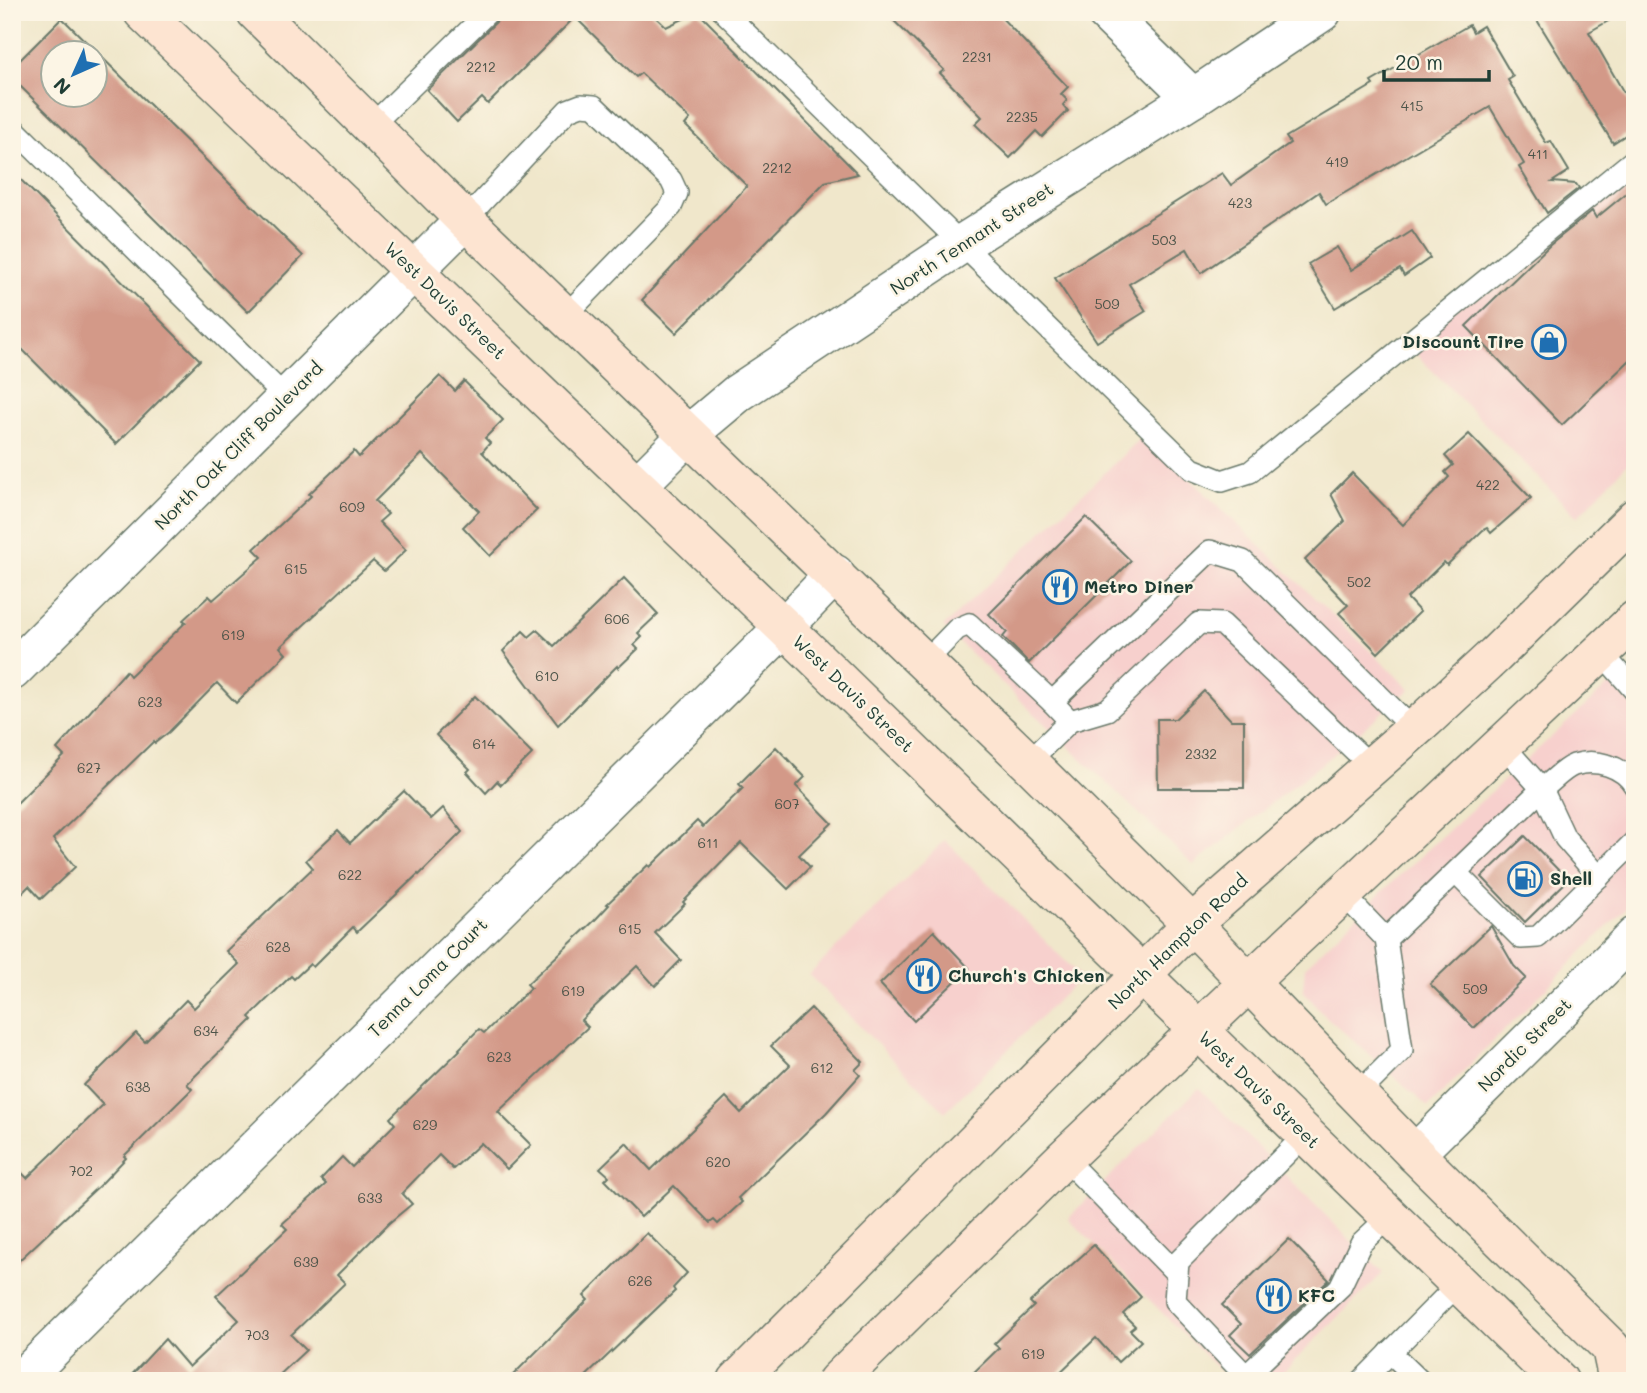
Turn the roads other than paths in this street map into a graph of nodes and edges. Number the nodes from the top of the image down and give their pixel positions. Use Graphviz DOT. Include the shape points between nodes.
graph roads {
  1 [pos="143,12"];
  2 [pos="256,12"];
  3 [pos="488,12"];
  4 [pos="724,12"];
  5 [pos="1105,12"];
  6 [pos="1322,12"];
  7 [pos="1193,98"];
  8 [pos="371,126"];
  9 [pos="12,127"];
  10 [pos="1635,159"];
  11 [pos="466,220"];
  12 [pos="960,245"];
  13 [pos="414,272"];
  14 [pos="566,315"];
  15 [pos="287,399"];
  16 [pos="688,435"];
  17 [pos="637,486"];
  18 [pos="1635,518"];
  19 [pos="835,574"];
  20 [pos="1635,620"];
  21 [pos="784,627"];
  22 [pos="1600,651"];
  23 [pos="925,662"];
  24 [pos="12,671"];
  25 [pos="1635,691"];
  26 [pos="1052,702"];
  27 [pos="1070,721"];
  28 [pos="1414,730"];
  29 [pos="1502,744"];
  30 [pos="1028,762"];
  31 [pos="1372,767"];
  32 [pos="1635,786"];
  33 [pos="1542,789"];
  34 [pos="1635,841"];
  35 [pos="1455,873"];
  36 [pos="1599,877"];
  37 [pos="1343,894"];
  38 [pos="1192,924"];
  39 [pos="1635,936"];
  40 [pos="1386,939"];
  41 [pos="1141,975"];
  42 [pos="1248,983"];
  43 [pos="1198,1031"];
  44 [pos="1357,1095"];
  45 [pos="1305,1135"];
  46 [pos="1415,1154"];
  47 [pos="1064,1158"];
  48 [pos="1391,1215"];
  49 [pos="1177,1274"];
  50 [pos="1460,1282"];
  51 [pos="1390,1352"];
  52 [pos="20,1381"];
  53 [pos="737,1381"];
  54 [pos="837,1381"];
  55 [pos="1362,1381"];
  56 [pos="1420,1381"];
  57 [pos="1559,1381"];
  58 [pos="1618,1381"];
  1 -- 13 [label="main road, West Davis Street"];
  2 -- 8 [label="main road"];
  3 -- 8 [label="lane"];
  4 -- 12 [label="lane"];
  5 -- 7 [label="street"];
  6 -- 7 [label="street, North Tennant Street"];
  7 -- 12 [label="street, North Tennant Street"];
  8 -- 11 [label="main road"];
  9 -- 15 [label="lane"];
  10 -- 12 [label="lane" via="1250,472 1222,481 1192,469"];
  11 -- 13 [label="street, North Oak Cliff Boulevard"];
  11 -- 14 [label="main road"];
  11 -- 14 [label="lane" via="568,110 594,106 671,180 677,193 671,207"];
  12 -- 16 [label="street, North Tennant Street" via="738,393"];
  13 -- 15 [label="street, North Oak Cliff Boulevard"];
  13 -- 17 [label="main road, West Davis Street"];
  14 -- 16 [label="main road"];
  15 -- 24 [label="street, North Oak Cliff Boulevard"];
  16 -- 17 [label="street, North Tennant Street"];
  16 -- 19 [label="main road"];
  17 -- 21 [label="main road, West Davis Street"];
  18 -- 28 [label="main road, North Hampton Road"];
  19 -- 21 [label="street, Tenna Loma Court"];
  19 -- 23 [label="main road"];
  20 -- 22 [label="main road"];
  21 -- 41 [label="main road, West Davis Street"];
  21 -- 52 [label="street, Tenna Loma Court"];
  22 -- 25 [label="lane"];
  22 -- 29 [label="main road"];
  23 -- 26 [label="lane" via="957,629 969,624"];
  23 -- 30 [label="main road"];
  26 -- 27 [label="lane"];
  26 -- 28 [label="lane" via="1210,551 1243,561"];
  27 -- 30 [label="lane"];
  27 -- 31 [label="lane" via="1107,710 1199,623 1222,624"];
  28 -- 31 [label="main road, North Hampton Road"];
  29 -- 33 [label="lane"];
  29 -- 37 [label="main road"];
  30 -- 38 [label="main road"];
  31 -- 38 [label="main road, North Hampton Road"];
  32 -- 33 [label="lane" via="1629,777 1600,762 1573,765"];
  33 -- 35 [label="lane"];
  33 -- 36 [label="lane" via="1565,838"];
  34 -- 36 [label="lane"];
  35 -- 36 [label="lane" via="1521,938 1538,937"];
  35 -- 40 [label="lane"];
  37 -- 40 [label="lane"];
  37 -- 42 [label="main road"];
  38 -- 41 [label="main road, North Hampton Road"];
  38 -- 42 [label="main road"];
  39 -- 46 [label="street, Nordic Street"];
  40 -- 44 [label="lane" via="1402,1050"];
  41 -- 43 [label="main road, West Davis Street"];
  41 -- 53 [label="main road, North Hampton Road"];
  42 -- 43 [label="main road"];
  42 -- 44 [label="main road"];
  43 -- 45 [label="main road, West Davis Street"];
  43 -- 47 [label="main road"];
  44 -- 46 [label="main road"];
  45 -- 48 [label="main road, West Davis Street"];
  45 -- 49 [label="lane" via="1178,1262"];
  46 -- 58 [label="main road" via="1611,1348"];
  47 -- 49 [label="lane"];
  47 -- 54 [label="main road"];
  48 -- 49 [label="lane" via="1361,1244 1340,1287 1246,1376 1175,1301"];
  48 -- 50 [label="main road, West Davis Street"];
  50 -- 51 [label="lane"];
  50 -- 57 [label="main road, West Davis Street"];
  51 -- 55 [label="lane"];
  51 -- 56 [label="lane"];
}
